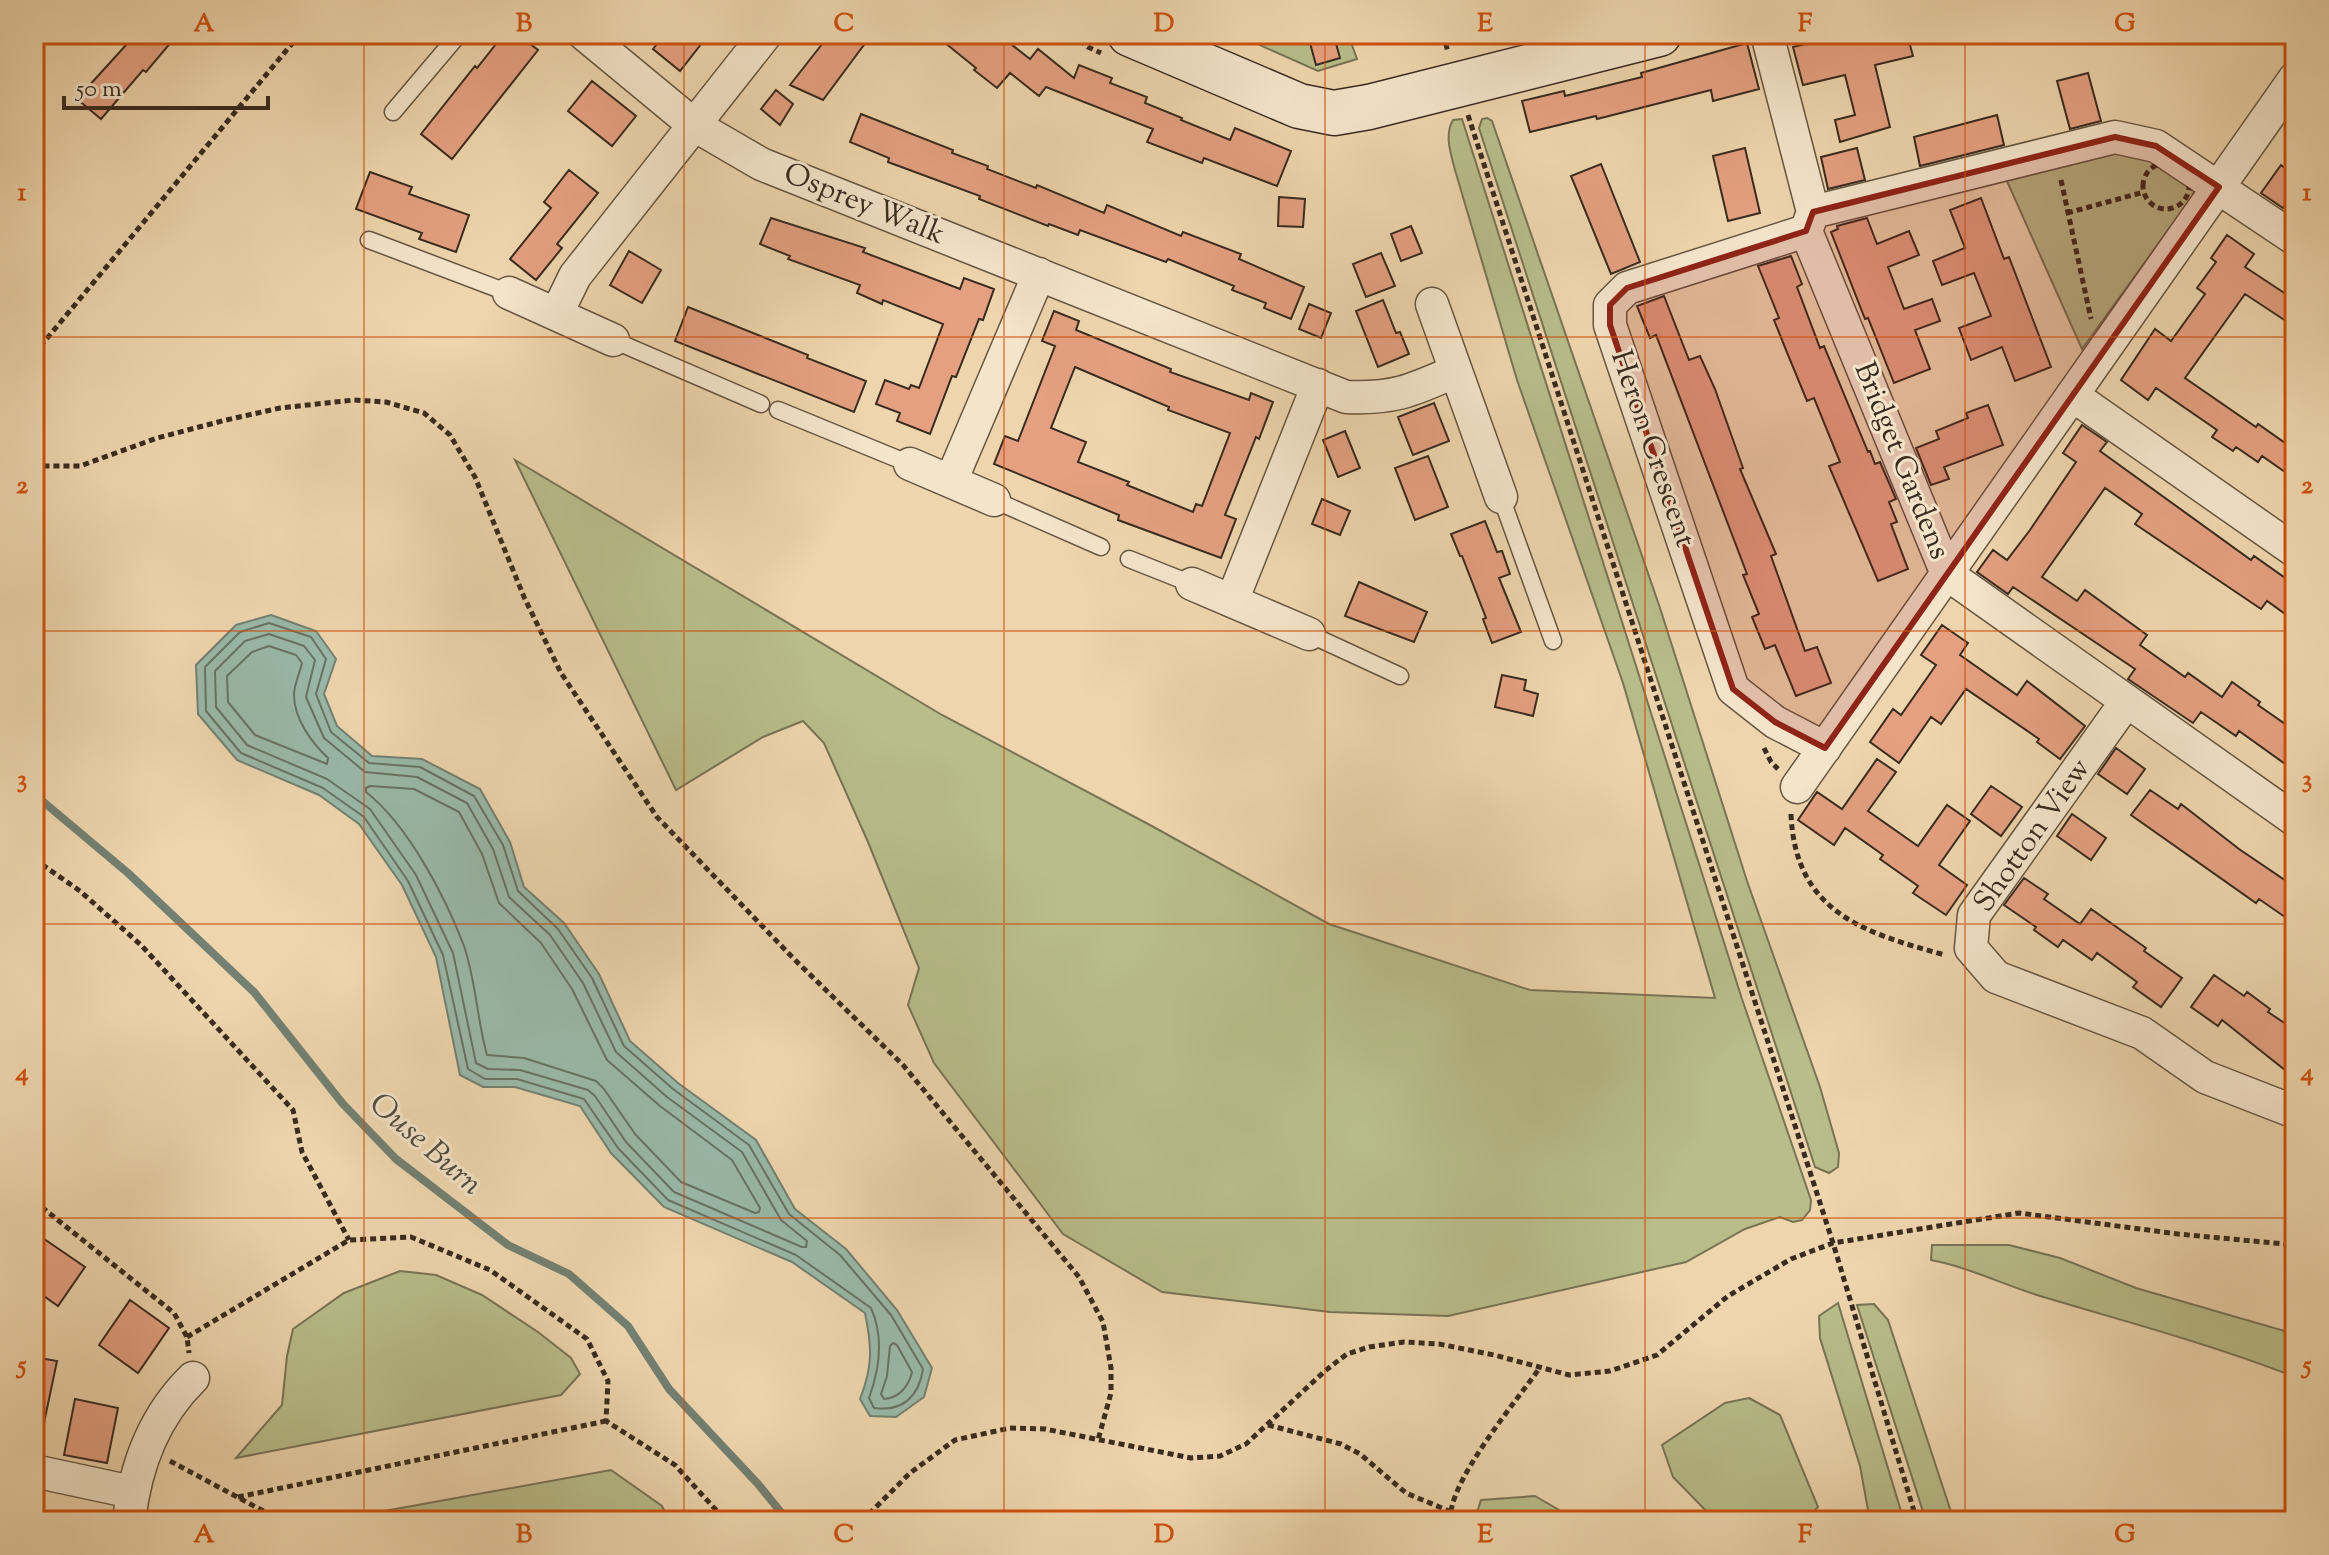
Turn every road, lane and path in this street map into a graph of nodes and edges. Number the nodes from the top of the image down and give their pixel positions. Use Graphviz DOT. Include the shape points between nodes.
graph roads {
  1 [pos="300,34"];
  2 [pos="459,34"];
  3 [pos="584,34"];
  4 [pos="766,34"];
  5 [pos="1130,34"];
  6 [pos="1659,34"];
  7 [pos="1767,34"];
  8 [pos="1458,73"];
  9 [pos="2295,78"];
  10 [pos="393,112"];
  11 [pos="694,125"];
  12 [pos="2058,168"];
  13 [pos="2219,187"];
  14 [pos="2144,192"];
  15 [pos="2067,213"];
  16 [pos="1809,222"];
  17 [pos="2295,239"];
  18 [pos="369,240"];
  19 [pos="1039,274"];
  20 [pos="509,293"];
  21 [pos="1432,304"];
  22 [pos="557,313"];
  23 [pos="2093,325"];
  24 [pos="613,340"];
  25 [pos="34,354"];
  26 [pos="1456,371"];
  27 [pos="1318,385"];
  28 [pos="2072,395"];
  29 [pos="761,404"];
  30 [pos="778,410"];
  31 [pos="34,463"];
  32 [pos="910,464"];
  33 [pos="951,481"];
  34 [pos="1501,497"];
  35 [pos="994,500"];
  36 [pos="1101,547"];
  37 [pos="2295,551"];
  38 [pos="1129,559"];
  39 [pos="1947,574"];
  40 [pos="1192,584"];
  41 [pos="1232,601"];
  42 [pos="1309,634"];
  43 [pos="1553,641"];
  44 [pos="1400,676"];
  45 [pos="2126,702"];
  46 [pos="1758,738"];
  47 [pos="1825,748"];
  48 [pos="1797,787"];
  49 [pos="2295,820"];
  50 [pos="34,859"];
  51 [pos="1971,948"];
  52 [pos="2295,1112"];
  53 [pos="34,1201"];
  54 [pos="349,1240"];
  55 [pos="1833,1243"];
  56 [pos="2295,1245"];
  57 [pos="187,1337"];
  58 [pos="1539,1368"];
  59 [pos="193,1378"];
  60 [pos="606,1421"];
  61 [pos="1267,1425"];
  62 [pos="1098,1440"];
  63 [pos="146,1447"];
  64 [pos="34,1471"];
  65 [pos="238,1497"];
  66 [pos="131,1506"];
  67 [pos="1449,1511"];
  68 [pos="282,1521"];
  69 [pos="726,1521"];
  70 [pos="862,1521"];
  71 [pos="1451,1521"];
  72 [pos="1917,1521"];
  1 -- 25 [label="path"];
  2 -- 10 [label="lane"];
  3 -- 11 [label="street, Osprey Walk"];
  4 -- 11 [label="street"];
  5 -- 8 [label="street" via="1299,106 1334,113"];
  6 -- 8 [label="street"];
  7 -- 16 [label="street, Bridget Gardens"];
  8 -- 55 [label="path"];
  9 -- 13 [label="street"];
  11 -- 19 [label="street, Osprey Walk" via="761,164"];
  11 -- 22 [label="street" via="575,276"];
  12 -- 15 [label="path"];
  13 -- 16 [label="street, Heron Crescent" via="2156,146 2115,137"];
  13 -- 17 [label="street, Heron Crescent"];
  13 -- 28 [label="street"];
  14 -- 15 [label="path"];
  15 -- 23 [label="path"];
  16 -- 39 [label="street, Bridget Gardens"];
  16 -- 47 [label="street, Heron Crescent" via="1627,288 1610,305 1610,325 1733,689 1775,722"];
  18 -- 20 [label="lane"];
  19 -- 27 [label="street, Osprey Walk"];
  19 -- 33 [label="street"];
  20 -- 22 [label="street"];
  21 -- 26 [label="street"];
  22 -- 24 [label="street"];
  24 -- 29 [label="lane"];
  26 -- 27 [label="street, Osprey Walk" via="1380,398 1346,397"];
  26 -- 34 [label="street"];
  27 -- 41 [label="street"];
  28 -- 37 [label="street"];
  28 -- 39 [label="street"];
  30 -- 32 [label="lane"];
  31 -- 62 [label="path" via="80,466 180,431 280,408 354,400 424,413 450,435 475,477 561,673 657,817 903,1065 1079,1277 1103,1322 1111,1368 1111,1393"];
  32 -- 33 [label="street"];
  33 -- 35 [label="street"];
  34 -- 43 [label="lane"];
  35 -- 36 [label="lane"];
  38 -- 40 [label="lane"];
  39 -- 45 [label="street, Bridget Gardens"];
  39 -- 47 [label="street"];
  40 -- 41 [label="street"];
  41 -- 42 [label="street"];
  42 -- 44 [label="lane"];
  45 -- 49 [label="street, Bridget Gardens"];
  45 -- 51 [label="street, Shotton View" via="1974,915"];
  46 -- 48 [label="path" via="1771,762"];
  47 -- 48 [label="street"];
  48 -- 51 [label="path" via="1790,817 1799,857 1826,903 1848,922 1894,941 1954,958"];
  50 -- 54 [label="path" via="141,945 293,1110 302,1152"];
  51 -- 52 [label="street, Shotton View" via="1996,977 2142,1033 2205,1077"];
  53 -- 57 [label="path" via="174,1313"];
  54 -- 57 [label="path"];
  54 -- 60 [label="path" via="411,1237 490,1270 587,1339 608,1381"];
  55 -- 56 [label="path" via="2019,1213"];
  55 -- 58 [label="path" via="1791,1259 1728,1296 1657,1355 1610,1371 1569,1375"];
  55 -- 72 [label="path"];
  57 -- 59 [label="path"];
  58 -- 61 [label="path" via="1439,1344 1369,1347 1347,1354 1326,1370"];
  58 -- 67 [label="path" via="1462,1477"];
  59 -- 63 [label="street" via="173,1397"];
  60 -- 65 [label="path"];
  60 -- 69 [label="path" via="675,1465"];
  61 -- 62 [label="path" via="1246,1444 1220,1456 1191,1458"];
  61 -- 67 [label="path" via="1341,1444 1406,1493"];
  62 -- 70 [label="path" via="1010,1428 955,1440 910,1473"];
  63 -- 65 [label="path"];
  63 -- 66 [label="street"];
  64 -- 66 [label="street"];
  65 -- 68 [label="path"];
  67 -- 71 [label="path"];
}
